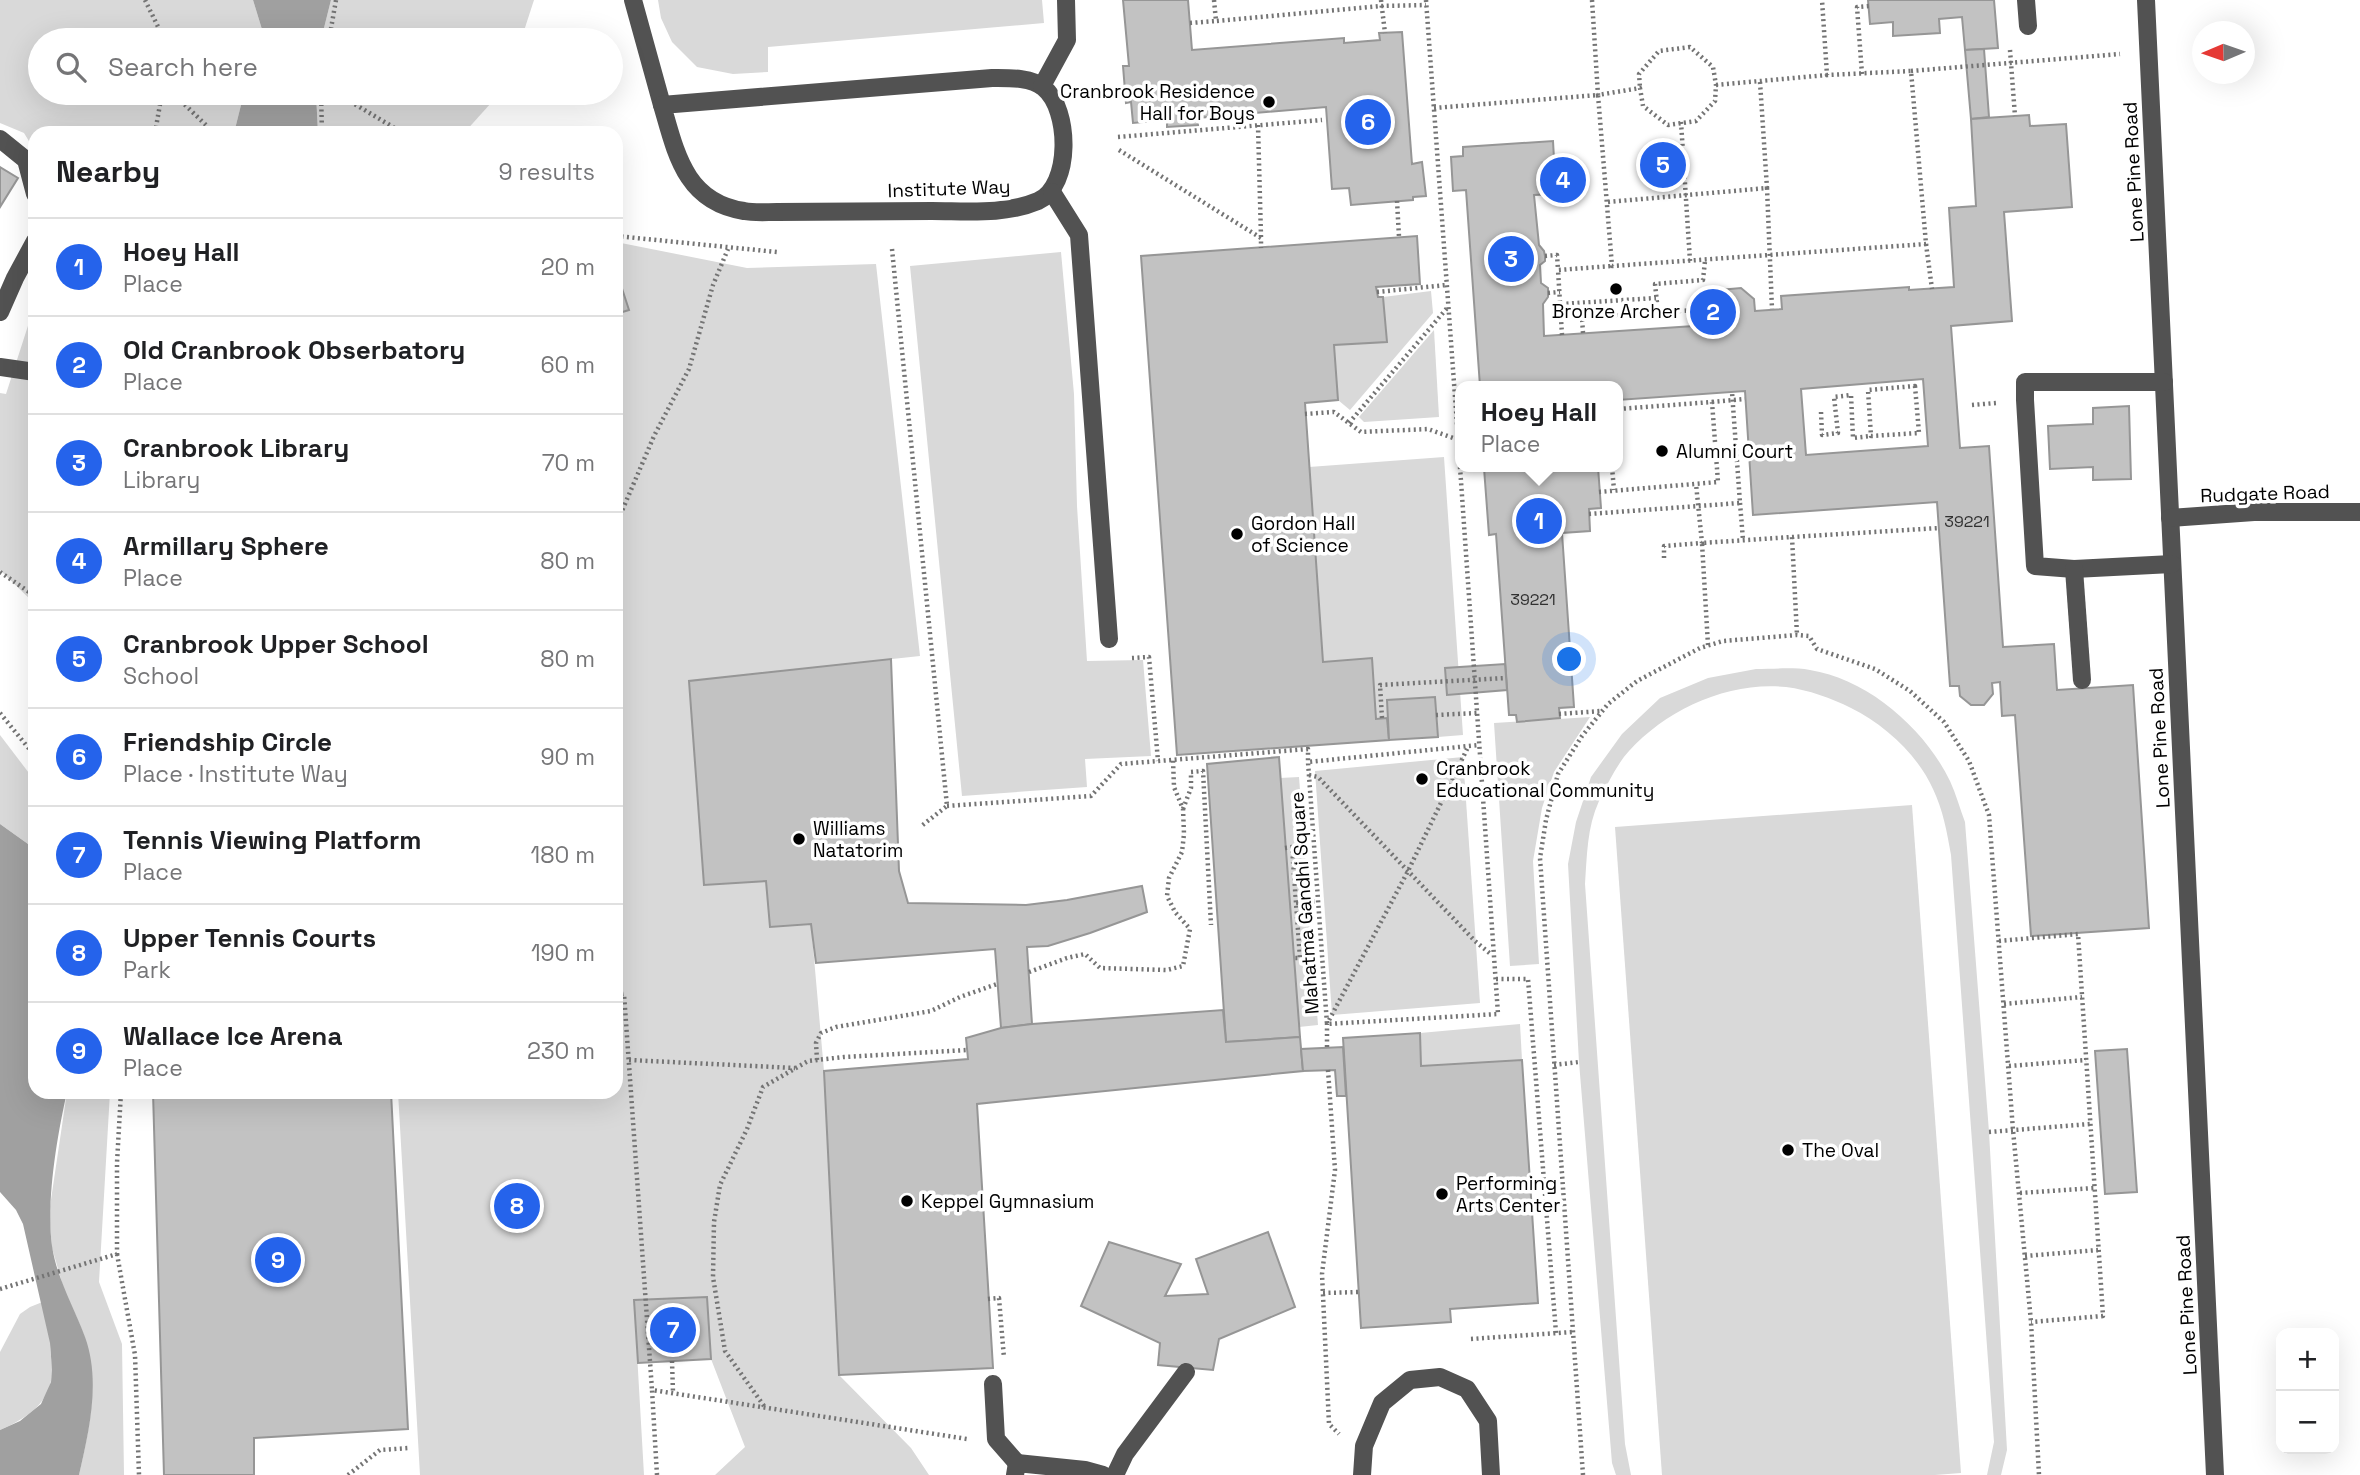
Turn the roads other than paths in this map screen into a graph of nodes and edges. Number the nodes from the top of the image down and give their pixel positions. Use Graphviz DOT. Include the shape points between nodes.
graph roads {
  1 [pos="633,0"];
  2 [pos="1066,0"];
  3 [pos="2026,0"];
  4 [pos="2146,0"];
  5 [pos="2028,26"];
  6 [pos="1042,86"];
  7 [pos="662,105"];
  8 [pos="0,139"];
  9 [pos="28,168"];
  10 [pos="1052,192"];
  11 [pos="28,254"];
  12 [pos="0,312"];
  13 [pos="0,367"];
  14 [pos="28,371"];
  15 [pos="2164,382"];
  16 [pos="2360,512"];
  17 [pos="2170,518"];
  18 [pos="2172,564"];
  19 [pos="2074,569"];
  20 [pos="1109,639"];
  21 [pos="2082,680"];
  22 [pos="1186,1372"];
  23 [pos="993,1384"];
  24 [pos="1016,1469"];
  25 [pos="1102,1475"];
  26 [pos="1115,1475"];
  27 [pos="1362,1475"];
  28 [pos="1491,1475"];
  29 [pos="2215,1475"];
  1 -- 7 [label="street, Institute Way"];
  2 -- 6 [label="street" via="1067,40"];
  3 -- 5 [label="street"];
  4 -- 15 [label="street, Lone Pine Road"];
  6 -- 7 [label="street" via="992,78"];
  6 -- 10 [label="street" via="1056,106 1063,144"];
  7 -- 10 [label="street, Institute Way" via="679,161 691,181 708,197 744,211 1003,211 1034,203"];
  8 -- 9 [label="street" via="26,160"];
  10 -- 20 [label="street" via="1079,235"];
  11 -- 12 [label="street"];
  13 -- 14 [label="street"];
  15 -- 17 [label="street, Lone Pine Road"];
  15 -- 19 [label="street" via="2025,382 2035,566"];
  16 -- 17 [label="street, Rudgate Road"];
  17 -- 18 [label="street, Lone Pine Road"];
  18 -- 19 [label="street"];
  18 -- 29 [label="street, Lone Pine Road"];
  19 -- 21 [label="street"];
  22 -- 26 [label="street" via="1125,1454"];
  23 -- 24 [label="street" via="996,1439"];
  24 -- 25 [label="street" via="1085,1470"];
  27 -- 28 [label="street" via="1364,1446 1381,1403 1410,1380 1440,1377 1466,1389 1488,1421"];
}
